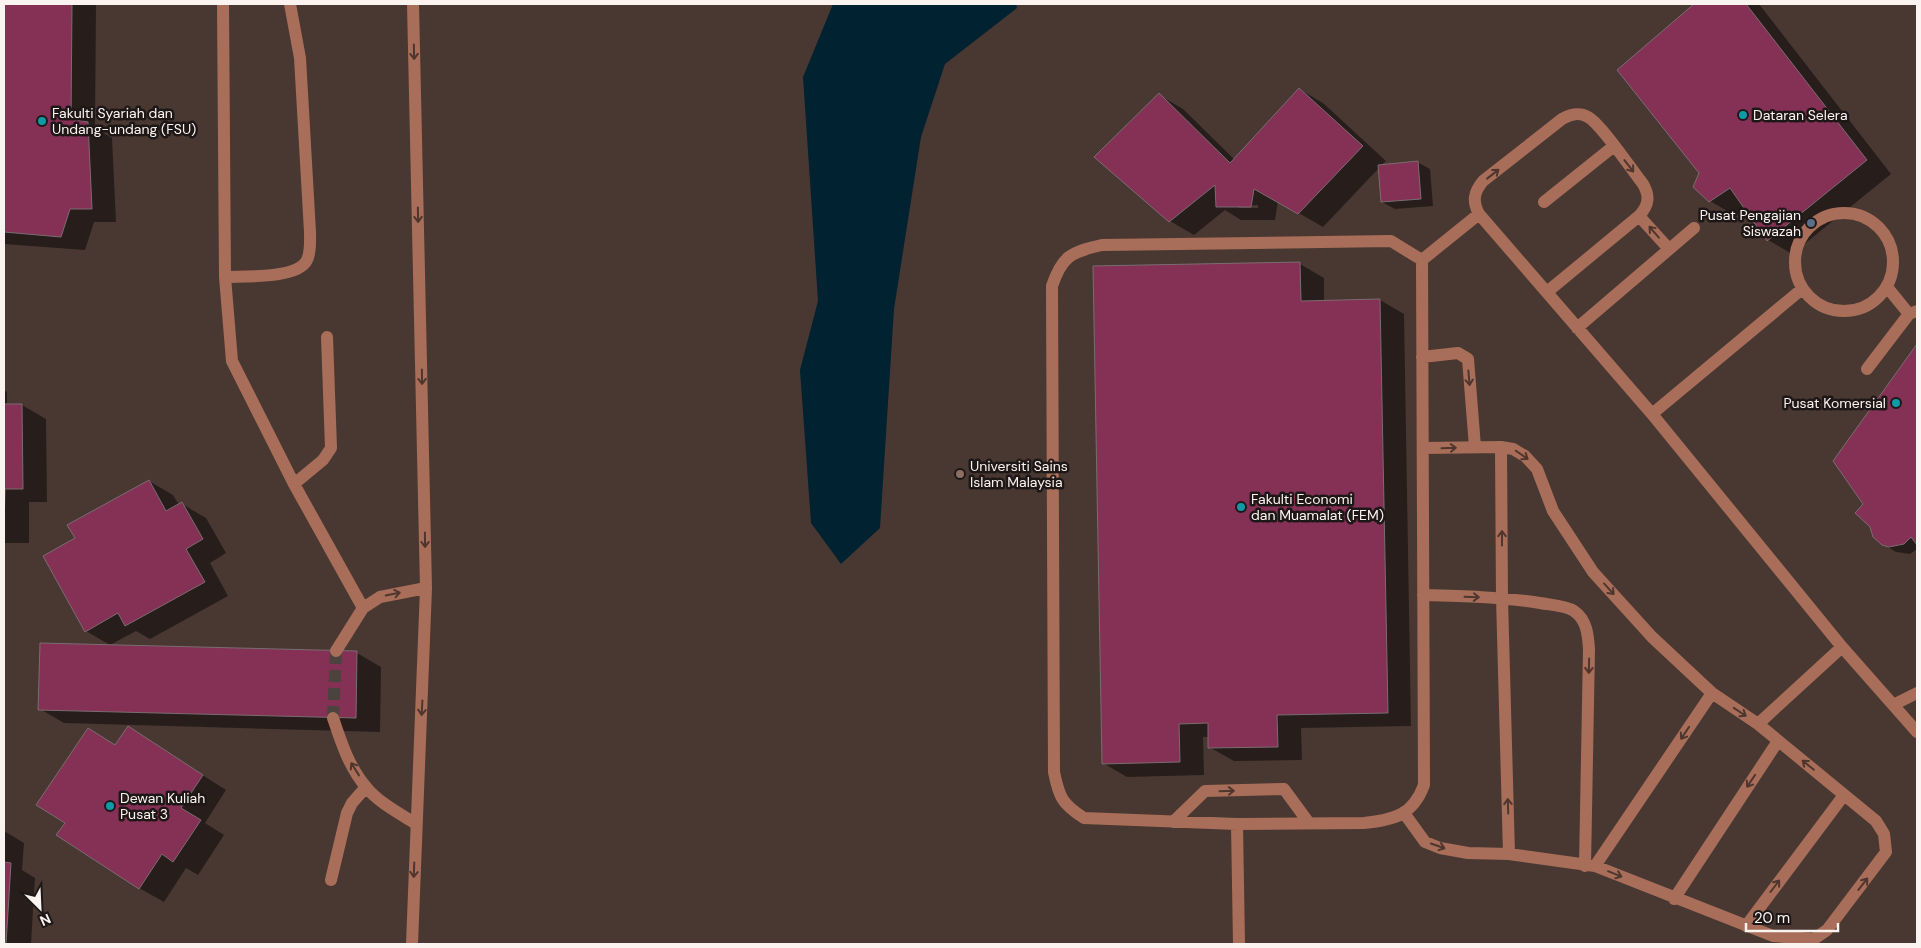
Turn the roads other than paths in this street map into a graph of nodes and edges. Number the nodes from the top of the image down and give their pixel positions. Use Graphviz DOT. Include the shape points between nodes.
graph roads {
  1 [pos="223,4"];
  2 [pos="290,4"];
  3 [pos="413,4"];
  4 [pos="1614,146"];
  5 [pos="1544,202"];
  6 [pos="1479,214"];
  7 [pos="1640,216"];
  8 [pos="1694,228"];
  9 [pos="1669,249"];
  10 [pos="1422,260"];
  11 [pos="225,277"];
  12 [pos="1887,287"];
  13 [pos="1802,289"];
  14 [pos="1547,292"];
  15 [pos="1913,313"];
  16 [pos="1577,328"];
  17 [pos="327,337"];
  18 [pos="1422,357"];
  19 [pos="1867,369"];
  20 [pos="1652,414"];
  21 [pos="1475,447"];
  22 [pos="1501,447"];
  23 [pos="1423,448"];
  24 [pos="294,484"];
  25 [pos="426,588"];
  26 [pos="1423,595"];
  27 [pos="1502,598"];
  28 [pos="363,608"];
  29 [pos="1842,647"];
  30 [pos="336,651"];
  31 [pos="1712,693"];
  32 [pos="1917,693"];
  33 [pos="1895,704"];
  34 [pos="333,718"];
  35 [pos="1758,724"];
  36 [pos="1917,732"];
  37 [pos="1778,741"];
  38 [pos="366,787"];
  39 [pos="1844,795"];
  40 [pos="1404,814"];
  41 [pos="1173,822"];
  42 [pos="1309,823"];
  43 [pos="416,824"];
  44 [pos="1237,824"];
  45 [pos="1509,854"];
  46 [pos="1590,866"];
  47 [pos="331,880"];
  48 [pos="1674,899"];
  49 [pos="1746,926"];
  50 [pos="412,944"];
  51 [pos="1239,944"];
  1 -- 11 [label="street"];
  2 -- 11 [label="street" via="300,58 310,232 308,259 304,266 288,273"];
  3 -- 25 [label="street, one-way"];
  4 -- 5 [label="street"];
  6 -- 4 [label="street, one-way" via="1474,197 1477,188 1571,114 1588,117"];
  4 -- 7 [label="street, one-way" via="1647,192 1646,209"];
  6 -- 10 [label="street"];
  6 -- 14 [label="street"];
  9 -- 7 [label="street, one-way"];
  7 -- 14 [label="street"];
  8 -- 9 [label="street"];
  9 -- 16 [label="street"];
  10 -- 18 [label="street"];
  10 -- 41 [label="street" via="1391,241 1122,245 1085,249 1070,255 1059,267 1052,286 1054,772 1057,788 1067,807 1084,818"];
  11 -- 24 [label="street" via="232,362"];
  12 -- 13 [label="street" via="1873,302 1855,310 1835,311 1816,304"];
  12 -- 13 [label="street" via="1893,271 1893,255 1888,240 1879,227 1850,213 1834,214 1820,220 1798,243 1795,275"];
  12 -- 15 [label="street"];
  13 -- 20 [label="street"];
  14 -- 16 [label="street"];
  15 -- 19 [label="street"];
  16 -- 20 [label="street"];
  17 -- 24 [label="street" via="330,448 323,460"];
  18 -- 21 [label="street, one-way" via="1458,353 1468,360"];
  18 -- 23 [label="street"];
  20 -- 29 [label="street"];
  21 -- 22 [label="street"];
  23 -- 21 [label="street, one-way"];
  27 -- 22 [label="street, one-way"];
  22 -- 31 [label="street, one-way" via="1525,456 1537,469 1553,512 1593,572 1652,637"];
  23 -- 26 [label="street"];
  24 -- 28 [label="street"];
  28 -- 25 [label="street, one-way" via="380,597"];
  25 -- 43 [label="street, one-way"];
  26 -- 27 [label="street, one-way"];
  26 -- 40 [label="street" via="1424,785 1419,799"];
  45 -- 27 [label="street, one-way"];
  27 -- 46 [label="street, one-way" via="1573,611 1583,620 1588,633"];
  28 -- 30 [label="street"];
  29 -- 33 [label="street"];
  29 -- 35 [label="street"];
  31 -- 35 [label="street, one-way"];
  31 -- 46 [label="street, one-way"];
  32 -- 33 [label="street"];
  33 -- 36 [label="street"];
  38 -- 34 [label="street, one-way" via="343,750"];
  35 -- 37 [label="street"];
  39 -- 37 [label="street, one-way"];
  37 -- 48 [label="street, one-way"];
  38 -- 43 [label="street" via="383,803"];
  38 -- 47 [label="street" via="346,813"];
  49 -- 39 [label="street, one-way"];
  49 -- 39 [label="street, one-way" via="1773,936 1806,939 1821,936 1882,860 1886,843 1876,820"];
  40 -- 42 [label="street" via="1384,821"];
  40 -- 45 [label="street, one-way" via="1425,842 1440,848 1468,853"];
  41 -- 42 [label="street, one-way" via="1206,792 1284,789"];
  41 -- 44 [label="street"];
  42 -- 44 [label="street"];
  43 -- 50 [label="street, one-way"];
  44 -- 51 [label="street"];
  45 -- 46 [label="street"];
  46 -- 48 [label="street, one-way"];
  48 -- 49 [label="street"];
}
